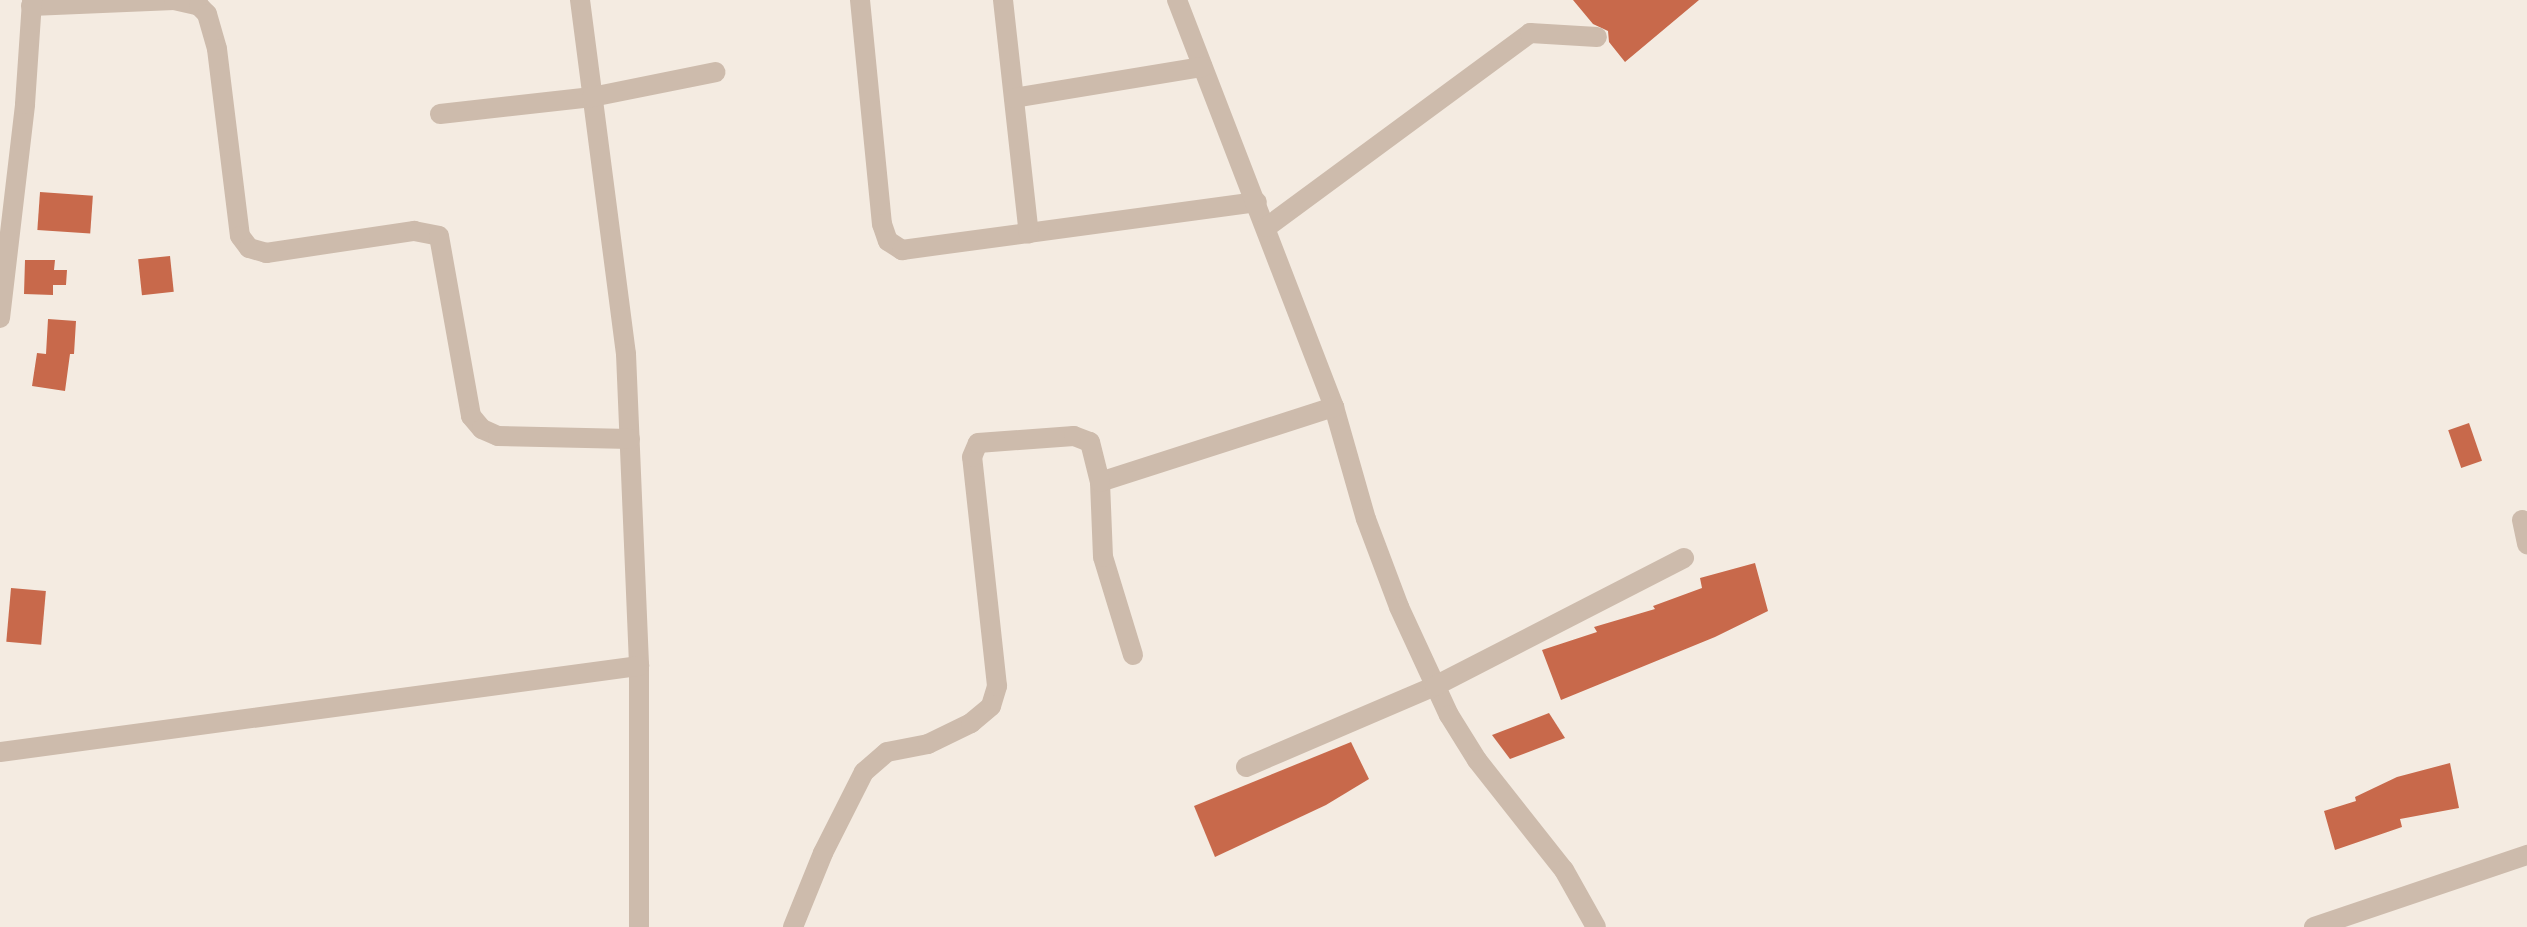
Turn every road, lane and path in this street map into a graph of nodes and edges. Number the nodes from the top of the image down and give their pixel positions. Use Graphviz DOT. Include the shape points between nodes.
graph roads {
  1 [pos="580,0"];
  2 [pos="860,0"];
  3 [pos="1003,0"];
  4 [pos="1177,0"];
  5 [pos="31,3"];
  6 [pos="1597,37"];
  7 [pos="1202,67"];
  8 [pos="716,72"];
  9 [pos="592,97"];
  10 [pos="1014,98"];
  11 [pos="440,114"];
  12 [pos="1257,202"];
  13 [pos="1267,227"];
  14 [pos="1029,234"];
  15 [pos="0,318"];
  16 [pos="1334,407"];
  17 [pos="630,439"];
  18 [pos="1100,482"];
  19 [pos="2522,520"];
  20 [pos="2527,544"];
  21 [pos="1684,558"];
  22 [pos="1133,655"];
  23 [pos="639,666"];
  24 [pos="1435,686"];
  25 [pos="0,752"];
  26 [pos="1246,767"];
  27 [pos="2527,855"];
  28 [pos="639,927"];
  29 [pos="793,927"];
  30 [pos="1596,927"];
  31 [pos="2314,927"];
  1 -- 9 [label="street"];
  2 -- 14 [label="street" via="888,241 902,250"];
  3 -- 10 [label="street"];
  4 -- 7 [label="street"];
  5 -- 15 [label="street"];
  5 -- 17 [label="street" via="174,0 199,6 207,14 217,49 240,236 249,248 266,253 414,231 439,236 471,416 482,429 498,436"];
  6 -- 13 [label="street" via="1530,33"];
  7 -- 10 [label="street"];
  7 -- 12 [label="street"];
  8 -- 9 [label="street"];
  9 -- 11 [label="street"];
  9 -- 17 [label="street" via="626,354"];
  10 -- 14 [label="street"];
  12 -- 13 [label="street"];
  12 -- 14 [label="street"];
  13 -- 16 [label="street"];
  16 -- 18 [label="street"];
  16 -- 24 [label="street" via="1366,519"];
  17 -- 23 [label="street"];
  18 -- 22 [label="street" via="1103,557"];
  18 -- 29 [label="street" via="1090,442 1074,436 978,443 972,457 997,686 991,706 971,723 928,744 887,752 864,772"];
  19 -- 20 [label="street"];
  21 -- 24 [label="street"];
  23 -- 25 [label="street"];
  23 -- 28 [label="street"];
  24 -- 26 [label="street"];
  24 -- 30 [label="street" via="1477,760 1564,870"];
  27 -- 31 [label="street"];
}
